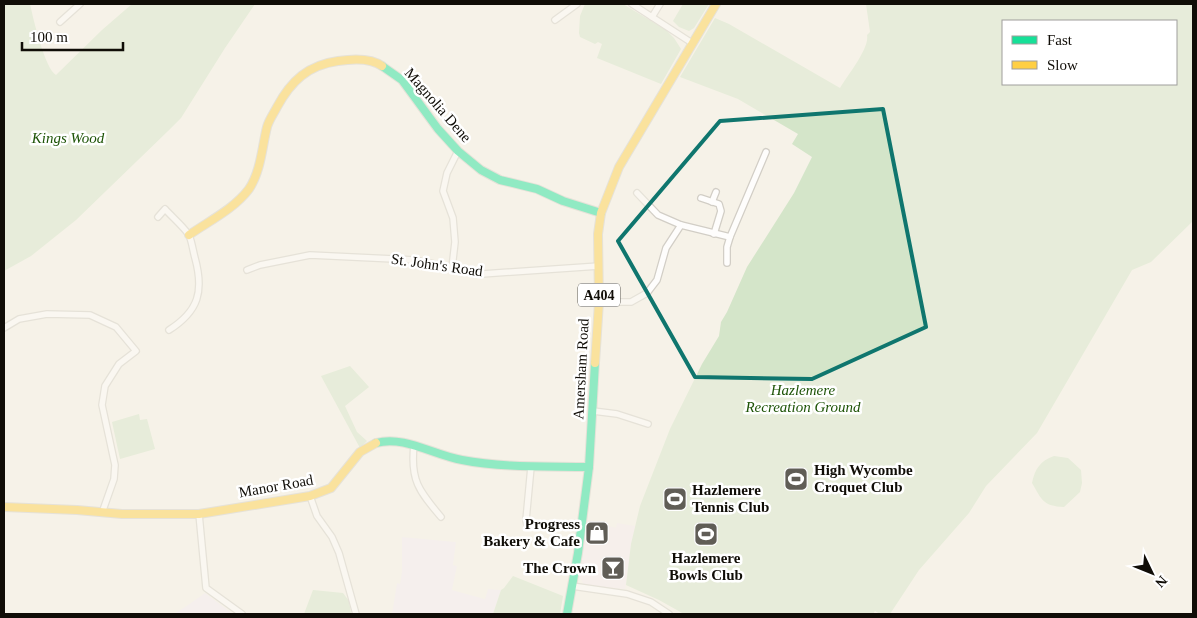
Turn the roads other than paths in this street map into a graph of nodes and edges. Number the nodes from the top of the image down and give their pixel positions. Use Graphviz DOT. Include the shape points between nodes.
graph roads {
  1 [pos="80,4"];
  2 [pos="577,4"];
  3 [pos="632,4"];
  4 [pos="660,4"];
  5 [pos="716,4"];
  6 [pos="652,17"];
  7 [pos="555,20"];
  8 [pos="60,22"];
  9 [pos="692,43"];
  10 [pos="458,151"];
  11 [pos="766,152"];
  12 [pos="716,192"];
  13 [pos="637,193"];
  14 [pos="701,198"];
  15 [pos="712,202"];
  16 [pos="601,213"];
  17 [pos="158,217"];
  18 [pos="681,225"];
  19 [pos="714,234"];
  20 [pos="189,235"];
  21 [pos="730,237"];
  22 [pos="727,264"];
  23 [pos="599,266"];
  24 [pos="452,268"];
  25 [pos="248,270"];
  26 [pos="599,302"];
  27 [pos="4,328"];
  28 [pos="169,330"];
  29 [pos="593,411"];
  30 [pos="648,424"];
  31 [pos="414,445"];
  32 [pos="531,467"];
  33 [pos="589,467"];
  34 [pos="310,496"];
  35 [pos="4,507"];
  36 [pos="102,513"];
  37 [pos="199,514"];
  38 [pos="441,517"];
  39 [pos="527,525"];
  40 [pos="572,586"];
  41 [pos="242,614"];
  42 [pos="356,614"];
  43 [pos="567,614"];
  44 [pos="669,614"];
  1 -- 8 [label="street"];
  2 -- 7 [label="street"];
  3 -- 6 [label="street"];
  4 -- 6 [label="street"];
  5 -- 9 [label="street, Amersham Road / A404"];
  6 -- 9 [label="street"];
  9 -- 16 [label="street, Amersham Road / A404" via="619,167"];
  10 -- 16 [label="street, Magnolia Dene" via="481,170 500,180 537,189 563,202"];
  10 -- 20 [label="street, Magnolia Dene" via="402,80 377,62 350,59 327,62 303,73 285,92 268,124 258,168 249,188 234,205"];
  10 -- 24 [label="street" via="447,172 443,191 453,218"];
  11 -- 21 [label="street"];
  12 -- 15 [label="street"];
  13 -- 18 [label="street" via="658,215"];
  14 -- 15 [label="street"];
  15 -- 19 [label="street" via="719,204 721,212"];
  16 -- 23 [label="street, Amersham Road / A404"];
  17 -- 20 [label="street" via="165,209"];
  18 -- 19 [label="street"];
  18 -- 26 [label="street" via="666,248 657,280 647,293 631,302"];
  19 -- 21 [label="street"];
  20 -- 28 [label="street" via="200,289 193,309 184,321"];
  21 -- 22 [label="street"];
  23 -- 24 [label="street, St. John's Road" via="482,274"];
  23 -- 26 [label="street, Amersham Road / A404"];
  24 -- 25 [label="street, St. John's Road" via="415,260 310,254"];
  26 -- 29 [label="street, Amersham Road / A404"];
  27 -- 36 [label="street" via="19,319 46,314 90,315 116,327 136,351 119,364 105,386 102,405 115,465 114,479"];
  29 -- 30 [label="street" via="617,414"];
  29 -- 33 [label="street, Amersham Road / A404"];
  31 -- 32 [label="street, Manor Road" via="461,460"];
  31 -- 34 [label="street, Manor Road" via="395,440 377,442 360,452 331,488"];
  31 -- 38 [label="street" via="412,464 416,482"];
  32 -- 33 [label="street, Manor Road"];
  32 -- 39 [label="street"];
  33 -- 40 [label="street, Amersham Road / A404"];
  34 -- 37 [label="street, Manor Road"];
  34 -- 42 [label="street" via="317,516 339,553"];
  35 -- 36 [label="street, Manor Road"];
  36 -- 37 [label="street, Manor Road"];
  37 -- 41 [label="street" via="206,588"];
  40 -- 43 [label="street, Amersham Road / A404"];
  40 -- 44 [label="street" via="627,594 651,602"];
}
